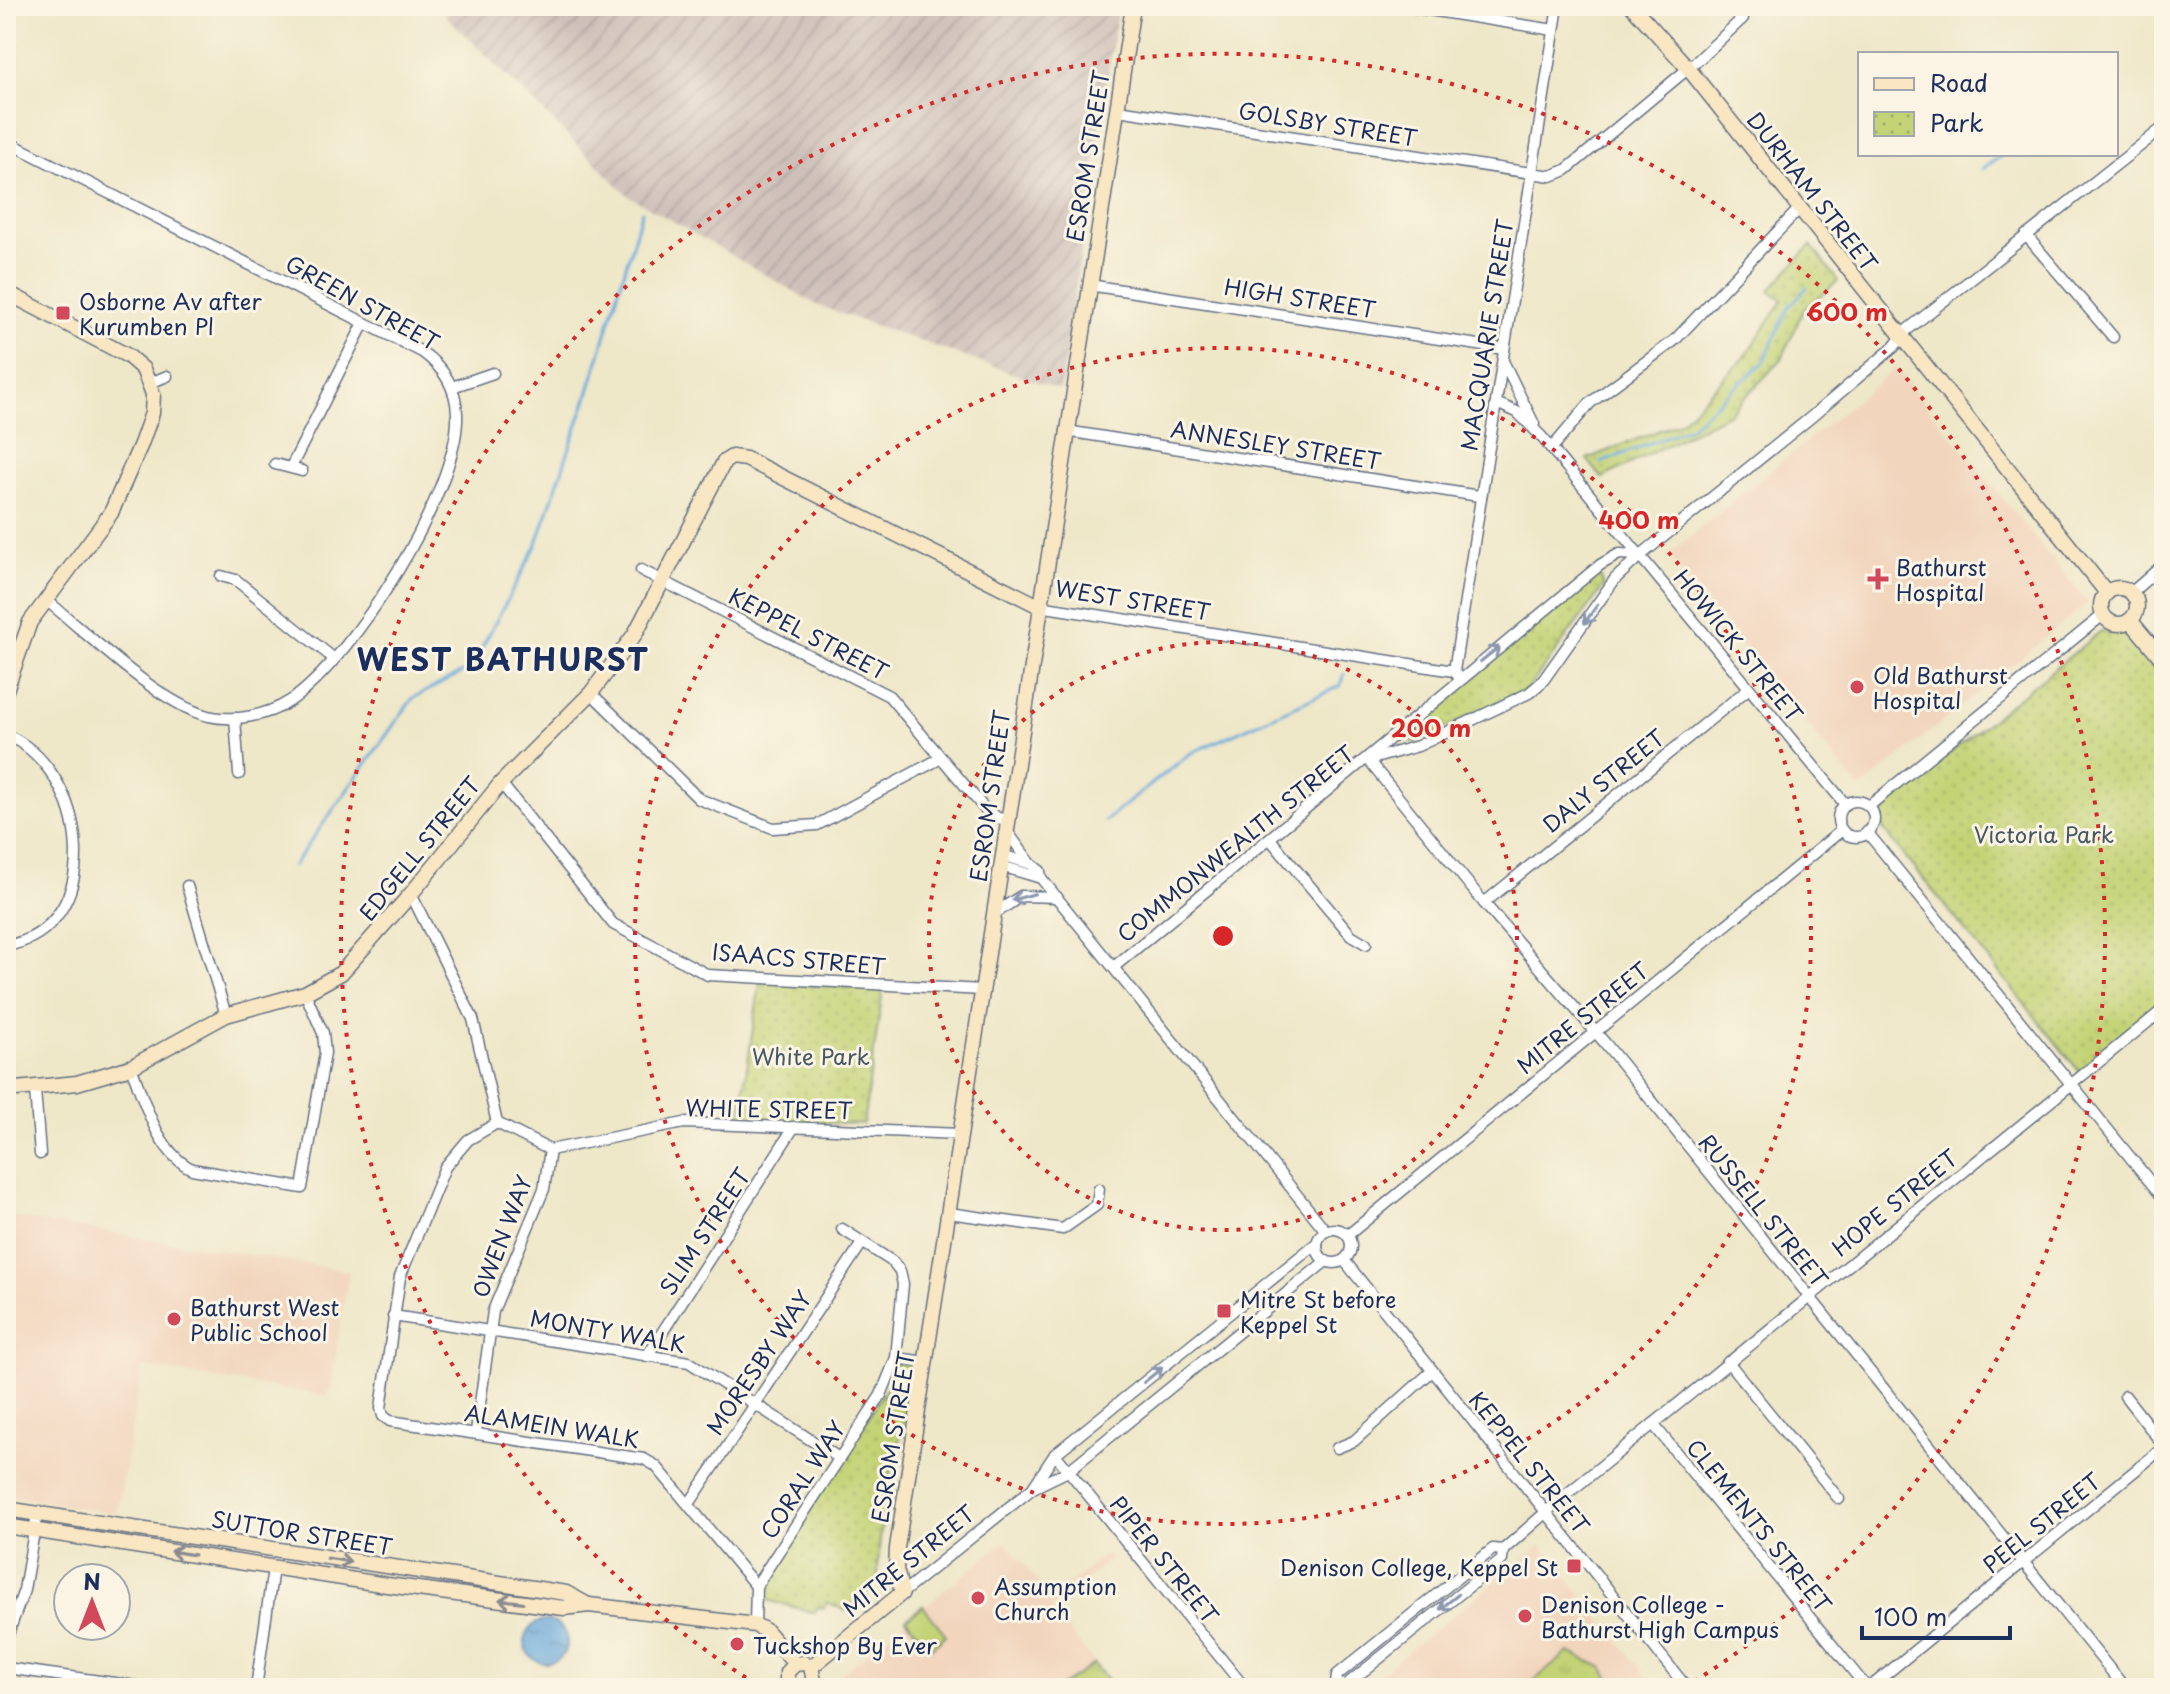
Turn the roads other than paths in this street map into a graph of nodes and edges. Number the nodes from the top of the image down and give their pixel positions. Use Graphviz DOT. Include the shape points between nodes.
graph roads {
  1 [pos="1133,6"];
  2 [pos="1404,6"];
  3 [pos="1558,6"];
  4 [pos="1632,6"];
  5 [pos="1743,18"];
  6 [pos="1554,30"];
  7 [pos="1688,68"];
  8 [pos="1118,110"];
  9 [pos="2164,127"];
  10 [pos="6,141"];
  11 [pos="1532,175"];
  12 [pos="1798,210"];
  13 [pos="2026,235"];
  14 [pos="1089,285"];
  15 [pos="6,292"];
  16 [pos="364,323"];
  17 [pos="2113,337"];
  18 [pos="1901,338"];
  19 [pos="1504,353"];
  20 [pos="493,373"];
  21 [pos="167,376"];
  22 [pos="150,383"];
  23 [pos="452,387"];
  24 [pos="1496,398"];
  25 [pos="1521,401"];
  26 [pos="1523,418"];
  27 [pos="1491,429"];
  28 [pos="1066,431"];
  29 [pos="1541,436"];
  30 [pos="1552,448"];
  31 [pos="732,457"];
  32 [pos="275,464"];
  33 [pos="1479,496"];
  34 [pos="1641,555"];
  35 [pos="2164,564"];
  36 [pos="1600,565"];
  37 [pos="641,570"];
  38 [pos="221,576"];
  39 [pos="1615,579"];
  40 [pos="662,580"];
  41 [pos="2107,593"];
  42 [pos="2131,593"];
  43 [pos="45,599"];
  44 [pos="1039,606"];
  45 [pos="2103,615"];
  46 [pos="2130,620"];
  47 [pos="333,658"];
  48 [pos="2164,661"];
  49 [pos="1457,675"];
  50 [pos="1748,689"];
  51 [pos="6,690"];
  52 [pos="591,693"];
  53 [pos="235,718"];
  54 [pos="6,735"];
  55 [pos="941,758"];
  56 [pos="1368,760"];
  57 [pos="239,774"];
  58 [pos="501,783"];
  59 [pos="1845,804"];
  60 [pos="1869,806"];
  61 [pos="1006,825"];
  62 [pos="1842,830"];
  63 [pos="1867,832"];
  64 [pos="1270,839"];
  65 [pos="1002,861"];
  66 [pos="1031,864"];
  67 [pos="1041,878"];
  68 [pos="187,886"];
  69 [pos="411,894"];
  70 [pos="1057,897"];
  71 [pos="1484,903"];
  72 [pos="994,914"];
  73 [pos="1366,944"];
  74 [pos="6,946"];
  75 [pos="1115,966"];
  76 [pos="982,990"];
  77 [pos="305,993"];
  78 [pos="2164,1009"];
  79 [pos="226,1015"];
  80 [pos="1597,1034"];
  81 [pos="131,1067"];
  82 [pos="2071,1083"];
  83 [pos="6,1090"];
  84 [pos="35,1090"];
  85 [pos="497,1123"];
  86 [pos="794,1127"];
  87 [pos="960,1134"];
  88 [pos="550,1150"];
  89 [pos="40,1154"];
  90 [pos="1099,1189"];
  91 [pos="2164,1199"];
  92 [pos="949,1213"];
  93 [pos="842,1229"];
  94 [pos="1326,1231"];
  95 [pos="1348,1235"];
  96 [pos="862,1243"];
  97 [pos="1317,1243"];
  98 [pos="1344,1260"];
  99 [pos="1326,1261"];
  100 [pos="1808,1297"];
  101 [pos="393,1316"];
  102 [pos="489,1331"];
  103 [pos="647,1356"];
  104 [pos="896,1358"];
  105 [pos="926,1362"];
  106 [pos="1728,1362"];
  107 [pos="1431,1372"];
  108 [pos="2125,1396"];
  109 [pos="753,1404"];
  110 [pos="1653,1424"];
  111 [pos="476,1432"];
  112 [pos="2164,1447"];
  113 [pos="1337,1448"];
  114 [pos="1055,1454"];
  115 [pos="839,1458"];
  116 [pos="1068,1471"];
  117 [pos="1033,1488"];
  118 [pos="1839,1499"];
  119 [pos="689,1504"];
  120 [pos="6,1509"];
  121 [pos="1546,1513"];
  122 [pos="37,1514"];
  123 [pos="6,1526"];
  124 [pos="34,1530"];
  125 [pos="2023,1562"];
  126 [pos="273,1568"];
  127 [pos="756,1586"];
  128 [pos="902,1593"];
  129 [pos="589,1605"];
  130 [pos="755,1625"];
  131 [pos="6,1640"];
  132 [pos="792,1666"];
  133 [pos="811,1667"];
  134 [pos="6,1668"];
  135 [pos="1333,1686"];
  136 [pos="150,1688"];
  137 [pos="256,1688"];
  138 [pos="791,1688"];
  139 [pos="808,1688"];
  140 [pos="1245,1688"];
  141 [pos="1687,1688"];
  142 [pos="1868,1688"];
  143 [pos="2125,1688"];
  1 -- 8 [label="street, ESROM STREET"];
  2 -- 6 [label="street"];
  3 -- 6 [label="street, MACQUARIE STREET"];
  4 -- 7 [label="street, DURHAM STREET"];
  5 -- 7 [label="street"];
  6 -- 11 [label="street, MACQUARIE STREET"];
  7 -- 11 [label="street" via="1566,170"];
  7 -- 12 [label="street, DURHAM STREET"];
  8 -- 11 [label="street, GOLSBY STREET"];
  8 -- 14 [label="street, ESROM STREET"];
  9 -- 13 [label="street, COMMONWEALTH STREET"];
  10 -- 16 [label="street, GREEN STREET"];
  11 -- 19 [label="street, MACQUARIE STREET"];
  12 -- 18 [label="street, DURHAM STREET"];
  12 -- 30 [label="street" via="1675,340 1590,403"];
  13 -- 17 [label="street"];
  13 -- 18 [label="street, COMMONWEALTH STREET"];
  14 -- 19 [label="street, HIGH STREET"];
  14 -- 28 [label="street, ESROM STREET"];
  15 -- 22 [label="street" via="128,356"];
  16 -- 23 [label="street, GREEN STREET" via="429,357"];
  16 -- 32 [label="street" via="297,469"];
  18 -- 34 [label="street, COMMONWEALTH STREET"];
  18 -- 41 [label="street, DURHAM STREET"];
  19 -- 24 [label="street, MACQUARIE STREET"];
  19 -- 25 [label="street, HOWICK STREET" via="1508,377"];
  20 -- 23 [label="street"];
  21 -- 22 [label="street"];
  22 -- 43 [label="street" via="152,413 118,499"];
  23 -- 47 [label="street" via="457,412 454,443 423,525 391,583"];
  24 -- 25 [label="street"];
  24 -- 26 [label="street, HOWICK STREET"];
  24 -- 27 [label="street, MACQUARIE STREET"];
  25 -- 29 [label="street, HOWICK STREET"];
  26 -- 27 [label="street" via="1503,417"];
  26 -- 29 [label="street, HOWICK STREET"];
  27 -- 33 [label="street, MACQUARIE STREET"];
  28 -- 33 [label="street, ANNESLEY STREET"];
  28 -- 44 [label="street, ESROM STREET"];
  29 -- 30 [label="street, HOWICK STREET"];
  30 -- 34 [label="street, HOWICK STREET"];
  31 -- 40 [label="street, EDGELL STREET" via="724,462"];
  31 -- 44 [label="street, WEST STREET" via="746,459"];
  33 -- 49 [label="street, MACQUARIE STREET"];
  34 -- 36 [label="street, COMMONWEALTH STREET" via="1619,554"];
  34 -- 39 [label="street"];
  34 -- 50 [label="street, HOWICK STREET"];
  35 -- 42 [label="street"];
  36 -- 39 [label="street"];
  49 -- 36 [label="street, COMMONWEALTH STREET, one-way"];
  37 -- 40 [label="street, KEPPEL STREET"];
  38 -- 47 [label="street" via="236,580"];
  39 -- 56 [label="street, one-way" via="1529,693 1418,746"];
  40 -- 52 [label="street, EDGELL STREET" via="635,634"];
  40 -- 55 [label="street, KEPPEL STREET" via="889,696"];
  41 -- 42 [label="street" via="2116,588"];
  41 -- 45 [label="street"];
  42 -- 46 [label="street" via="2137,607"];
  43 -- 51 [label="street" via="24,634"];
  43 -- 53 [label="street" via="171,699 206,715"];
  44 -- 49 [label="street, WEST STREET"];
  44 -- 61 [label="street, ESROM STREET"];
  45 -- 46 [label="street" via="2115,623"];
  45 -- 60 [label="street"];
  46 -- 48 [label="street"];
  47 -- 53 [label="street" via="290,701 266,713"];
  49 -- 56 [label="street, COMMONWEALTH STREET"];
  50 -- 59 [label="street, HOWICK STREET"];
  50 -- 71 [label="street, DALY STREET"];
  52 -- 55 [label="street" via="699,799 773,828 817,825"];
  52 -- 58 [label="street, EDGELL STREET"];
  53 -- 57 [label="street"];
  54 -- 74 [label="street" via="36,756 57,783 71,812 76,850 71,887 58,917 32,938"];
  55 -- 61 [label="street, KEPPEL STREET" via="986,811"];
  56 -- 64 [label="street, COMMONWEALTH STREET"];
  56 -- 71 [label="street, RUSSELL STREET"];
  58 -- 69 [label="street, EDGELL STREET"];
  58 -- 76 [label="street, ISAACS STREET" via="613,924 708,975"];
  59 -- 60 [label="street"];
  59 -- 62 [label="street" via="1838,814"];
  60 -- 63 [label="street" via="1874,820"];
  61 -- 65 [label="street, ESROM STREET"];
  61 -- 66 [label="street, KEPPEL STREET"];
  62 -- 63 [label="street" via="1854,836"];
  62 -- 80 [label="street, MITRE STREET"];
  63 -- 82 [label="street"];
  64 -- 73 [label="street" via="1351,935"];
  64 -- 75 [label="street, COMMONWEALTH STREET"];
  65 -- 66 [label="street"];
  65 -- 67 [label="street"];
  65 -- 72 [label="street, ESROM STREET"];
  66 -- 67 [label="street, KEPPEL STREET"];
  67 -- 70 [label="street, KEPPEL STREET"];
  68 -- 79 [label="street"];
  69 -- 77 [label="street, EDGELL STREET" via="355,960"];
  69 -- 85 [label="street" via="473,1019"];
  70 -- 72 [label="street, one-way" via="1021,896"];
  70 -- 75 [label="street, KEPPEL STREET"];
  71 -- 80 [label="street, RUSSELL STREET"];
  72 -- 76 [label="street, ESROM STREET"];
  75 -- 94 [label="street, KEPPEL STREET"];
  76 -- 87 [label="street, ESROM STREET"];
  77 -- 79 [label="street, EDGELL STREET"];
  77 -- 81 [label="street" via="323,1033 325,1053 302,1188 192,1169 176,1161"];
  78 -- 82 [label="street, HOPE STREET"];
  79 -- 81 [label="street, EDGELL STREET"];
  80 -- 95 [label="street, MITRE STREET"];
  80 -- 100 [label="street, RUSSELL STREET"];
  81 -- 84 [label="street, EDGELL STREET"];
  82 -- 91 [label="street"];
  82 -- 100 [label="street, HOPE STREET"];
  83 -- 84 [label="street, EDGELL STREET"];
  84 -- 89 [label="street"];
  85 -- 88 [label="street"];
  85 -- 101 [label="street" via="468,1140 445,1167 400,1277"];
  86 -- 87 [label="street, WHITE STREET"];
  86 -- 88 [label="street, WHITE STREET" via="684,1123"];
  86 -- 103 [label="street, SLIM STREET"];
  87 -- 92 [label="street, ESROM STREET"];
  88 -- 102 [label="street, OWEN WAY" via="544,1189"];
  90 -- 92 [label="street" via="1097,1205 1063,1229"];
  92 -- 105 [label="street, ESROM STREET"];
  93 -- 96 [label="street, CORAL WAY"];
  94 -- 95 [label="street" via="1340,1229"];
  94 -- 97 [label="street"];
  95 -- 98 [label="street" via="1352,1248"];
  96 -- 104 [label="street, CORAL WAY" via="900,1271"];
  96 -- 109 [label="street, MORESBY WAY"];
  97 -- 99 [label="street"];
  114 -- 97 [label="street, MITRE STREET, one-way"];
  98 -- 99 [label="street"];
  98 -- 107 [label="street, KEPPEL STREET"];
  99 -- 116 [label="street, MITRE STREET"];
  100 -- 106 [label="street, HOPE STREET"];
  100 -- 125 [label="street, RUSSELL STREET"];
  101 -- 102 [label="street, MONTY WALK"];
  101 -- 111 [label="street, ALAMEIN WALK" via="383,1416"];
  102 -- 103 [label="street, MONTY WALK"];
  102 -- 111 [label="street, OWEN WAY"];
  103 -- 109 [label="street, MONTY WALK" via="689,1362"];
  104 -- 105 [label="street"];
  104 -- 115 [label="street, CORAL WAY" via="881,1395"];
  105 -- 128 [label="street, ESROM STREET" via="896,1559"];
  106 -- 110 [label="street, HOPE STREET"];
  106 -- 118 [label="street"];
  107 -- 113 [label="street" via="1354,1441"];
  107 -- 121 [label="street, KEPPEL STREET"];
  108 -- 112 [label="street"];
  109 -- 115 [label="street, MONTY WALK"];
  109 -- 119 [label="street, MORESBY WAY"];
  110 -- 121 [label="street, HOPE STREET"];
  110 -- 142 [label="street, CLEMENTS STREET"];
  111 -- 119 [label="street, ALAMEIN WALK" via="644,1459"];
  112 -- 125 [label="street, PEEL STREET"];
  114 -- 116 [label="street, PIPER STREET"];
  114 -- 117 [label="street, MITRE STREET"];
  115 -- 127 [label="street, CORAL WAY"];
  116 -- 117 [label="street, MITRE STREET"];
  116 -- 140 [label="street, PIPER STREET"];
  117 -- 128 [label="street, MITRE STREET"];
  119 -- 127 [label="street, ALAMEIN WALK"];
  120 -- 122 [label="street, SUTTOR STREET"];
  121 -- 135 [label="street, HOPE STREET" via="1503,1550 1502,1560 1346,1685"];
  121 -- 141 [label="street, KEPPEL STREET"];
  122 -- 124 [label="street"];
  122 -- 129 [label="street, SUTTOR STREET, one-way" via="566,1593"];
  123 -- 124 [label="street, SUTTOR STREET"];
  126 -- 124 [label="street, SUTTOR STREET, one-way"];
  124 -- 131 [label="street" via="24,1590"];
  125 -- 142 [label="street, PEEL STREET"];
  125 -- 143 [label="street, RUSSELL STREET"];
  129 -- 126 [label="street, SUTTOR STREET, one-way" via="564,1608"];
  126 -- 137 [label="street"];
  127 -- 130 [label="street"];
  128 -- 133 [label="street, MITRE STREET"];
  129 -- 130 [label="street, SUTTOR STREET"];
  130 -- 132 [label="street" via="766,1631"];
  132 -- 133 [label="street"];
  132 -- 138 [label="street" via="786,1676"];
  133 -- 139 [label="street" via="814,1676"];
  134 -- 136 [label="street"];
}
